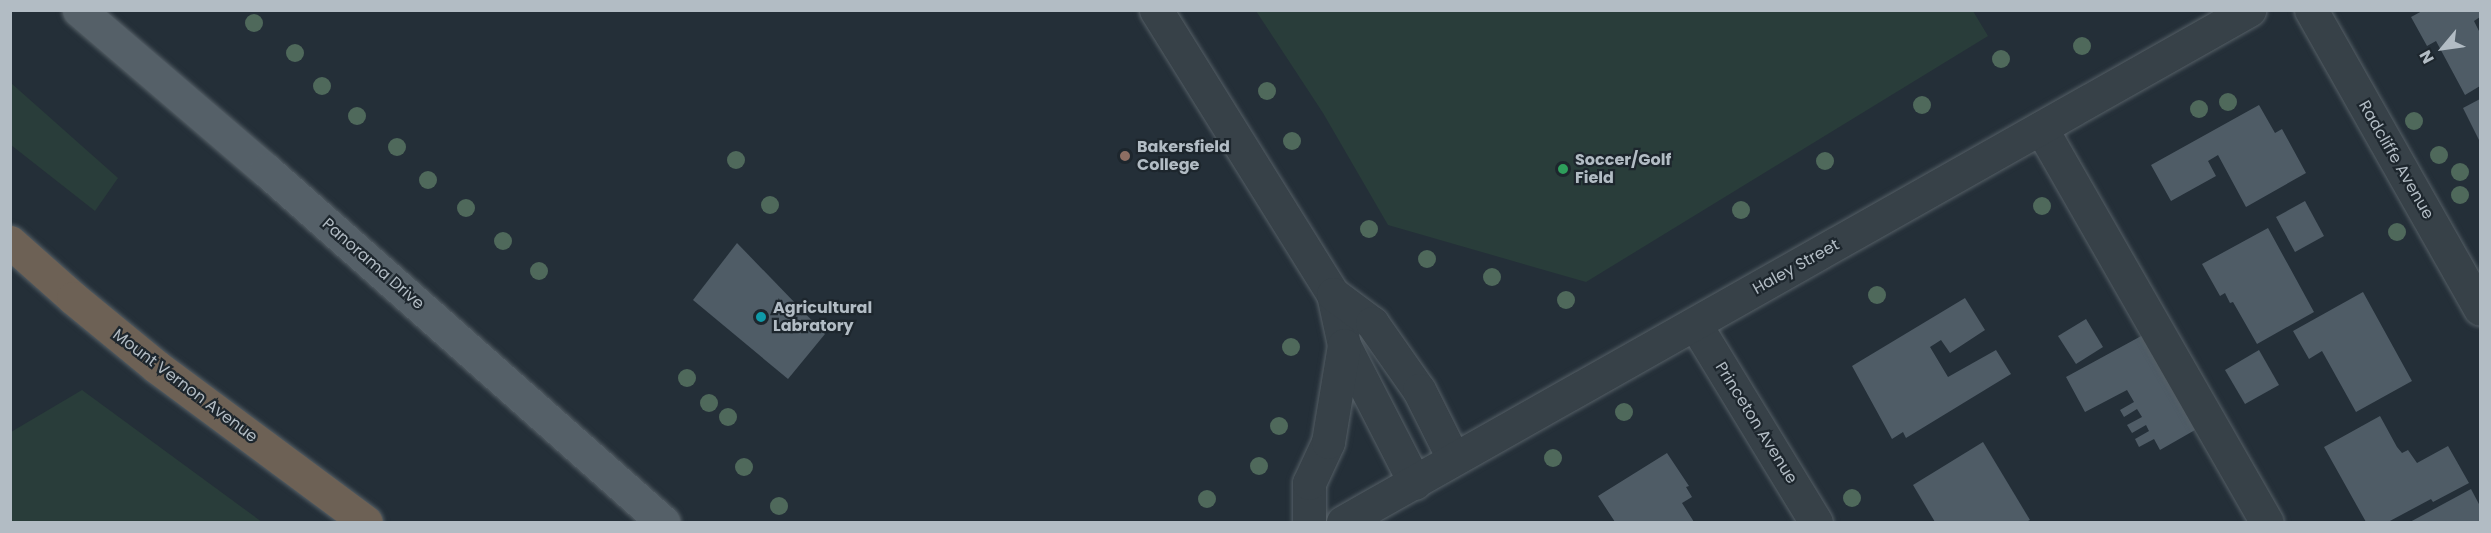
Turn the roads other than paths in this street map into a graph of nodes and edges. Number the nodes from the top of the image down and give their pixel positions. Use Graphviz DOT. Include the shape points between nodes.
graph roads {
  1 [pos="79,10"];
  2 [pos="1156,10"];
  3 [pos="2249,10"];
  4 [pos="2311,10"];
  5 [pos="2041,128"];
  6 [pos="10,242"];
  7 [pos="1333,294"];
  8 [pos="2481,309"];
  9 [pos="1695,324"];
  10 [pos="1344,345"];
  11 [pos="1454,459"];
  12 [pos="1415,483"];
  13 [pos="366,522"];
  14 [pos="663,522"];
  15 [pos="1309,522"];
  16 [pos="1343,522"];
  17 [pos="1816,522"];
  18 [pos="2267,522"];
  1 -- 14 [label="main road, Panorama Drive"];
  2 -- 7 [label="street"];
  3 -- 5 [label="street, Haley Street"];
  4 -- 8 [label="street, Radcliffe Avenue"];
  5 -- 9 [label="street, Haley Street"];
  5 -- 18 [label="street"];
  6 -- 13 [label="highway, Mount Vernon Avenue" via="157,367"];
  7 -- 10 [label="street"];
  7 -- 11 [label="street" via="1372,323 1419,390"];
  9 -- 11 [label="street, Haley Street"];
  9 -- 17 [label="street, Princeton Avenue"];
  10 -- 12 [label="street"];
  10 -- 15 [label="street" via="1328,442 1309,483"];
  11 -- 12 [label="street, Haley Street"];
  12 -- 16 [label="street, Haley Street"];
}
